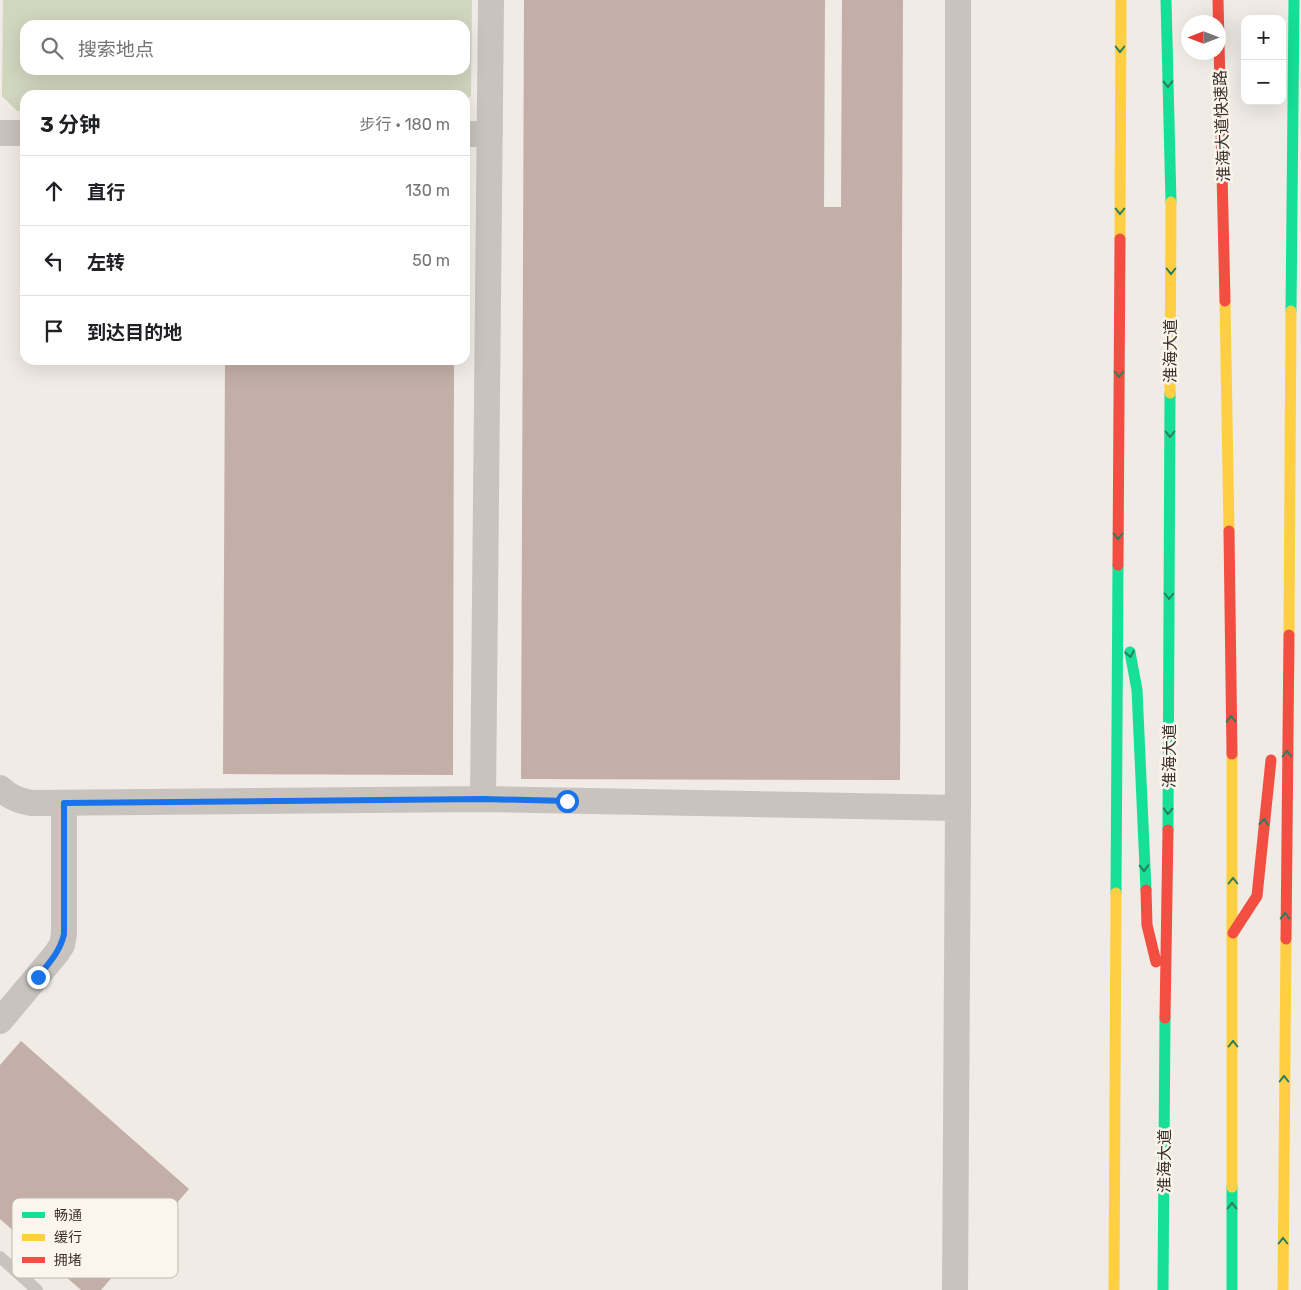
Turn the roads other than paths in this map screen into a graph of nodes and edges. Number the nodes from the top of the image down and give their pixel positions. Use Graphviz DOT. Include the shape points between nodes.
graph roads {
  1 [pos="491,0"];
  2 [pos="958,0"];
  3 [pos="1120,0"];
  4 [pos="1166,0"];
  5 [pos="1218,0"];
  6 [pos="1294,0"];
  7 [pos="0,133"];
  8 [pos="20,133"];
  9 [pos="477,134"];
  10 [pos="1118,589"];
  11 [pos="1287,702"];
  12 [pos="1277,724"];
  13 [pos="1272,750"];
  14 [pos="0,788"];
  15 [pos="483,799"];
  16 [pos="64,803"];
  17 [pos="958,808"];
  18 [pos="1233,933"];
  19 [pos="1165,997"];
  20 [pos="0,1021"];
  21 [pos="0,1258"];
  22 [pos="12,1269"];
  23 [pos="22,1278"];
  24 [pos="36,1290"];
  25 [pos="955,1290"];
  26 [pos="1114,1290"];
  27 [pos="1163,1290"];
  28 [pos="1232,1290"];
  29 [pos="1282,1290"];
  1 -- 9 [label="street"];
  2 -- 17 [label="street"];
  3 -- 10 [label="highway, one-way"];
  4 -- 19 [label="highway, 淮海大道, one-way" via="1171,222"];
  18 -- 5 [label="highway, 淮海大道快速路, one-way"];
  6 -- 11 [label="highway"];
  7 -- 8 [label="street"];
  9 -- 15 [label="street"];
  10 -- 19 [label="highway, one-way" via="1137,690 1147,925"];
  10 -- 26 [label="highway"];
  11 -- 12 [label="highway"];
  29 -- 11 [label="highway, one-way"];
  18 -- 13 [label="highway, one-way" via="1257,896"];
  14 -- 16 [label="street" via="20,801"];
  15 -- 16 [label="street"];
  15 -- 17 [label="street"];
  16 -- 20 [label="street" via="62,944"];
  17 -- 25 [label="street"];
  28 -- 18 [label="highway, one-way"];
  19 -- 27 [label="highway, 淮海大道"];
  21 -- 22 [label="lane"];
  23 -- 24 [label="lane"];
}
